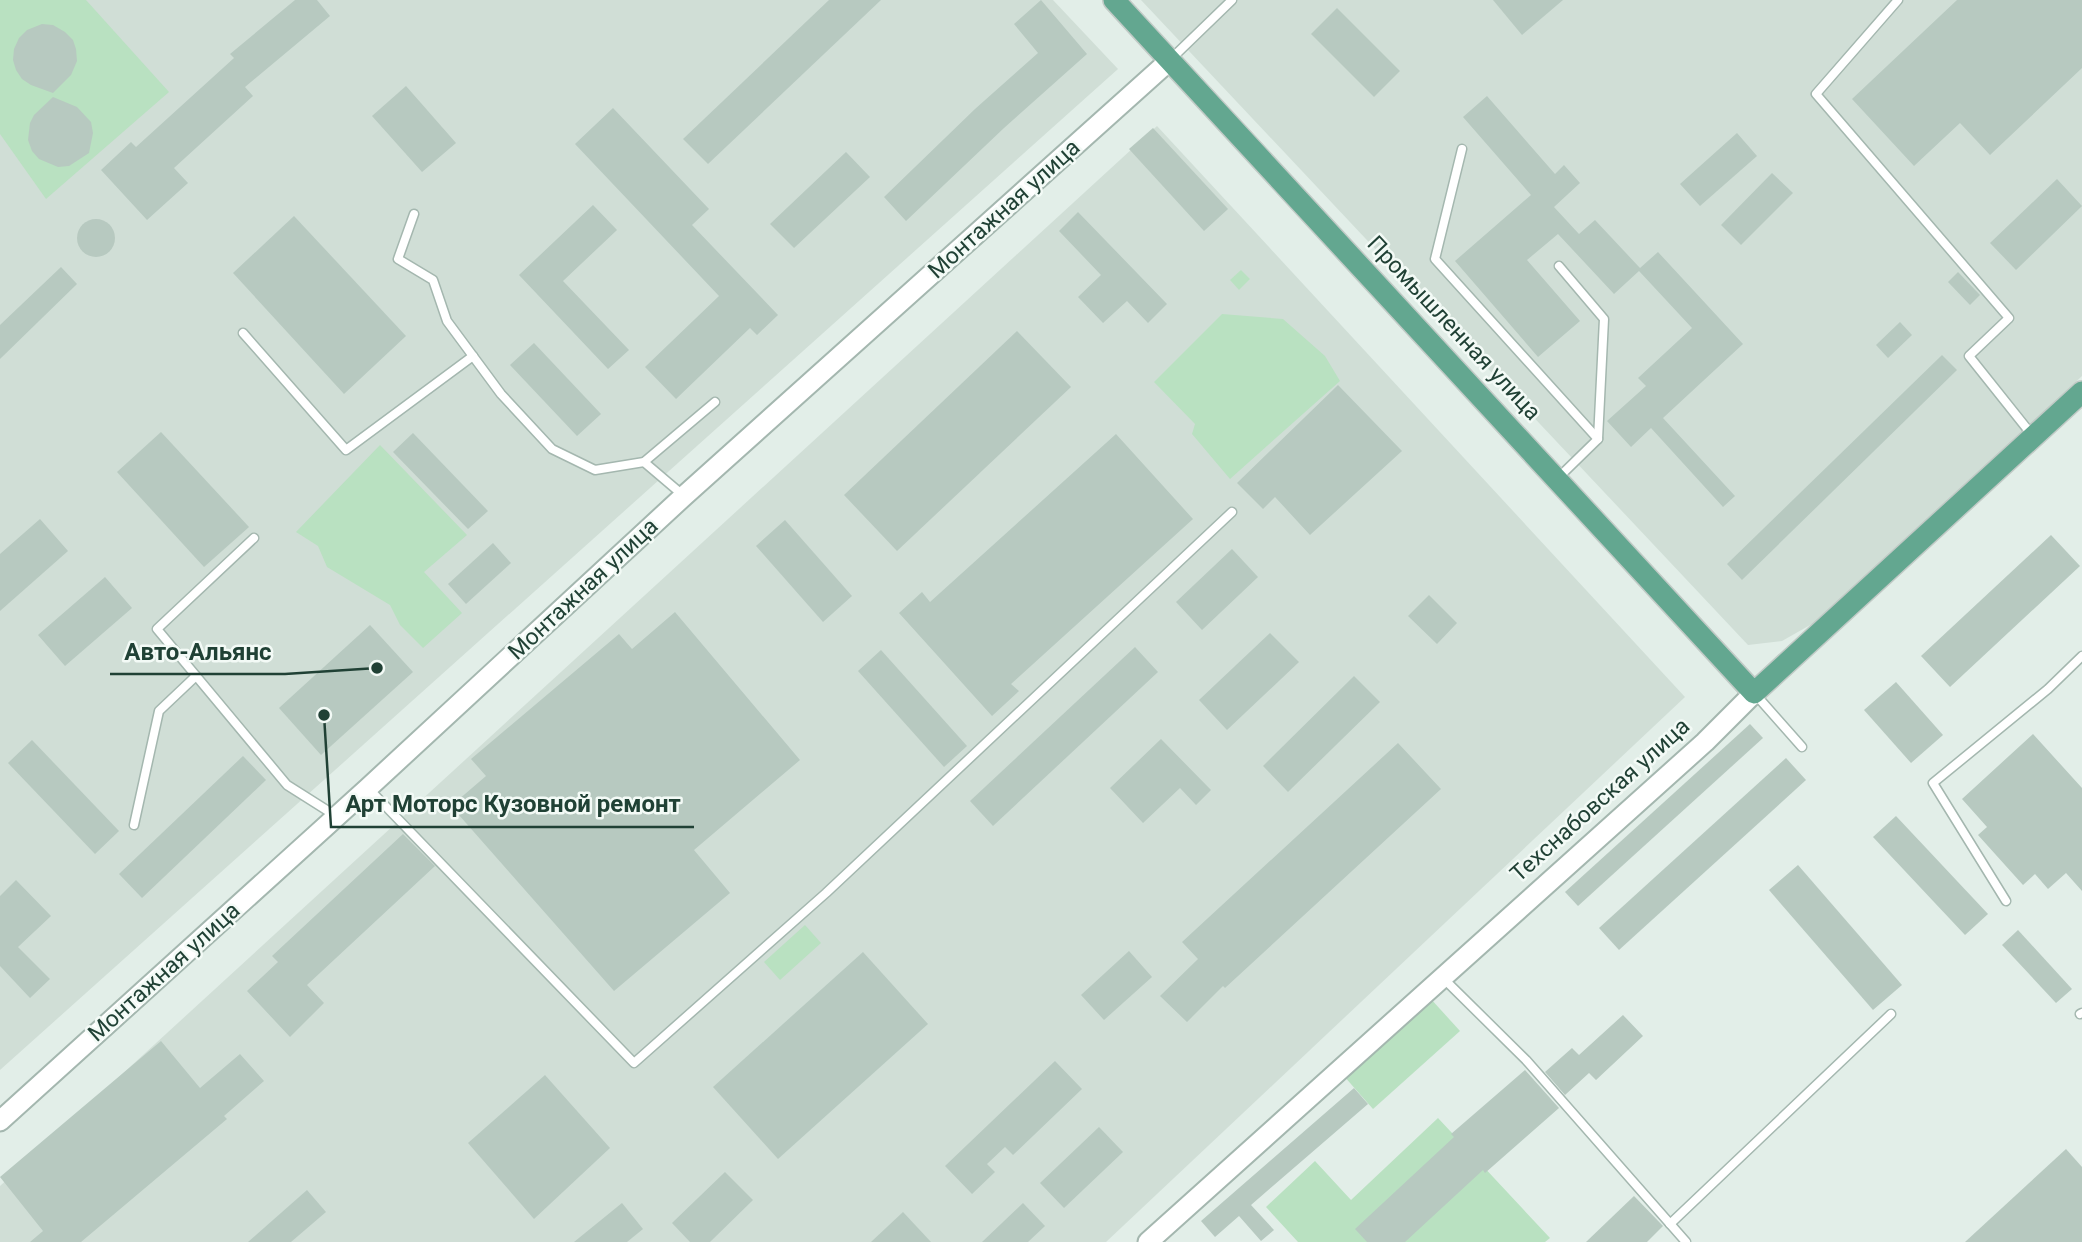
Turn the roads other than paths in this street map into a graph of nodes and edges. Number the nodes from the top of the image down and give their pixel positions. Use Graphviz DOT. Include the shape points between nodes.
graph roads {
  1 [pos="1114,0"];
  2 [pos="1232,0"];
  3 [pos="1898,0"];
  4 [pos="1169,61"];
  5 [pos="1462,149"];
  6 [pos="414,214"];
  7 [pos="1559,266"];
  8 [pos="243,333"];
  9 [pos="473,356"];
  10 [pos="2082,392"];
  11 [pos="715,402"];
  12 [pos="2034,437"];
  13 [pos="1598,439"];
  14 [pos="644,462"];
  15 [pos="1558,478"];
  16 [pos="684,496"];
  17 [pos="1232,512"];
  18 [pos="254,538"];
  19 [pos="2082,656"];
  20 [pos="196,676"];
  21 [pos="1754,693"];
  22 [pos="1802,747"];
  23 [pos="368,788"];
  24 [pos="336,816"];
  25 [pos="134,825"];
  26 [pos="2006,901"];
  27 [pos="1442,976"];
  28 [pos="1891,1014"];
  29 [pos="0,1121"];
  30 [pos="1670,1224"];
  31 [pos="1148,1242"];
  32 [pos="1686,1242"];
  1 -- 4 [label="main road, Промышленная улица"];
  2 -- 4 [label="lane"];
  3 -- 12 [label="lane" via="1816,94 2009,318 1969,356"];
  4 -- 15 [label="main road, Промышленная улица"];
  4 -- 16 [label="street, Монтажная улица"];
  5 -- 13 [label="lane" via="1435,259"];
  6 -- 9 [label="lane" via="398,259 433,280 447,321"];
  7 -- 13 [label="lane" via="1604,319"];
  8 -- 9 [label="lane" via="346,450"];
  9 -- 14 [label="lane" via="552,449 595,470"];
  10 -- 12 [label="main road, Техснабовская улица"];
  11 -- 14 [label="lane"];
  12 -- 21 [label="main road, Техснабовская улица"];
  13 -- 15 [label="lane"];
  14 -- 16 [label="lane"];
  15 -- 21 [label="main road, Промышленная улица"];
  16 -- 23 [label="street, Монтажная улица"];
  17 -- 23 [label="lane" via="826,893 634,1063"];
  18 -- 20 [label="lane" via="157,629"];
  19 -- 26 [label="lane" via="1933,783"];
  20 -- 24 [label="lane" via="287,785"];
  20 -- 25 [label="lane" via="159,711"];
  21 -- 22 [label="lane"];
  21 -- 27 [label="street, Техснабовская улица"];
  23 -- 24 [label="street, Монтажная улица"];
  24 -- 29 [label="street, Монтажная улица"];
  27 -- 30 [label="lane" via="1526,1059"];
  27 -- 31 [label="street, Техснабовская улица"];
  28 -- 30 [label="lane"];
  30 -- 32 [label="lane"];
}
